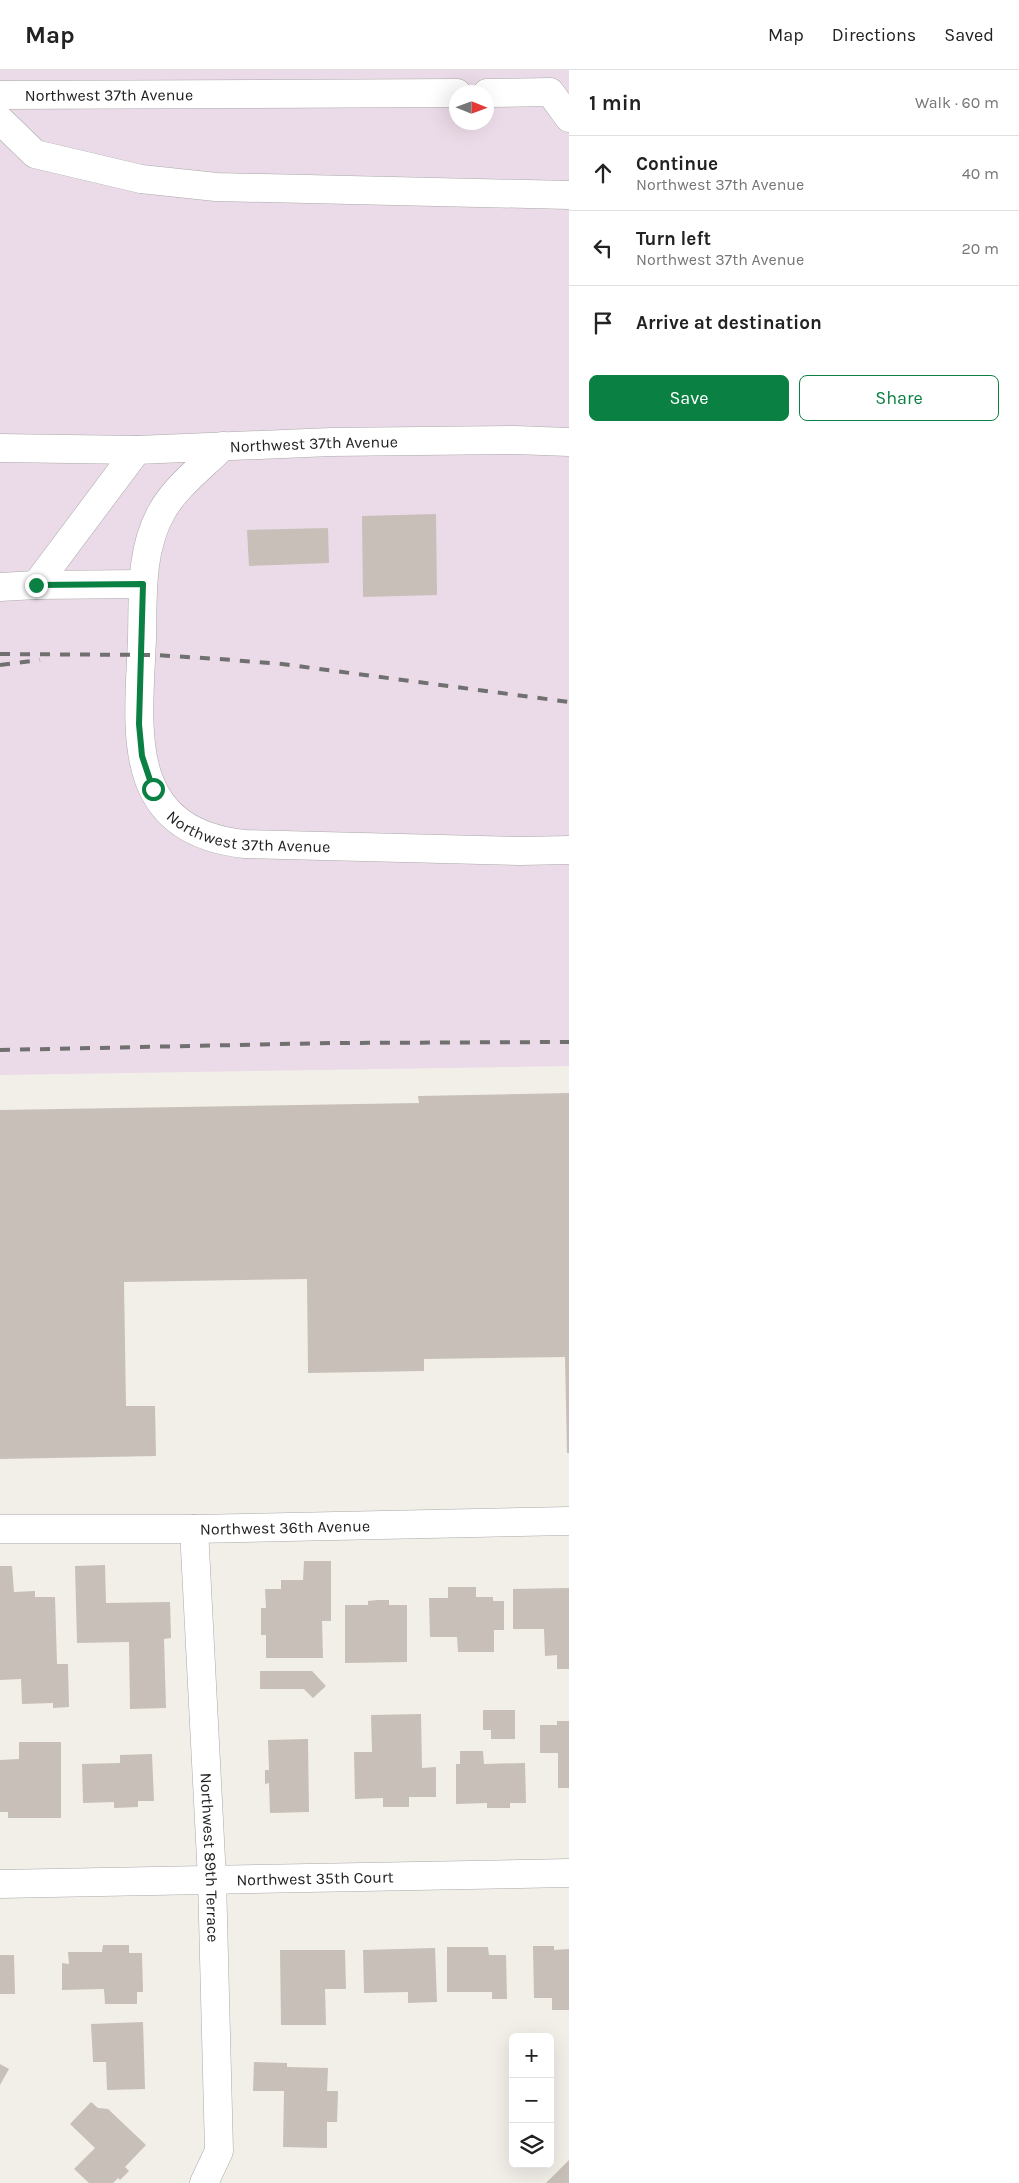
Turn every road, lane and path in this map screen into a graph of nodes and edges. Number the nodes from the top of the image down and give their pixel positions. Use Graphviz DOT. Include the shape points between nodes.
graph roads {
  1 [pos="560,89"];
  2 [pos="494,92"];
  3 [pos="449,93"];
  4 [pos="0,95"];
  5 [pos="569,118"];
  6 [pos="0,120"];
  7 [pos="569,195"];
  8 [pos="569,442"];
  9 [pos="223,446"];
  10 [pos="0,448"];
  11 [pos="137,450"];
  12 [pos="143,584"];
  13 [pos="36,585"];
  14 [pos="0,587"];
  15 [pos="569,850"];
  16 [pos="569,1521"];
  17 [pos="0,1529"];
  18 [pos="194,1529"];
  19 [pos="569,1873"];
  20 [pos="212,1879"];
  21 [pos="0,1884"];
  22 [pos="204,2183"];
  1 -- 2 [label="street"];
  1 -- 5 [label="street"];
  3 -- 4 [label="street, Northwest 37th Avenue"];
  6 -- 7 [label="street" via="35,154 164,183 216,188"];
  8 -- 9 [label="street, Northwest 37th Avenue" via="341,442"];
  9 -- 11 [label="street"];
  9 -- 12 [label="street, Northwest 37th Avenue" via="169,500 149,545"];
  10 -- 11 [label="street"];
  11 -- 13 [label="street"];
  12 -- 13 [label="street"];
  12 -- 15 [label="street, Northwest 37th Avenue" via="139,724 142,756 161,803 175,820 189,829 213,839 262,845"];
  13 -- 14 [label="street"];
  16 -- 18 [label="street, Northwest 36th Avenue"];
  17 -- 18 [label="street, Northwest 36th Avenue"];
  18 -- 20 [label="street, Northwest 89th Terrace"];
  19 -- 20 [label="street, Northwest 35th Court"];
  20 -- 21 [label="street, Northwest 35th Court"];
  20 -- 22 [label="street, Northwest 89th Terrace" via="219,2152"];
}
